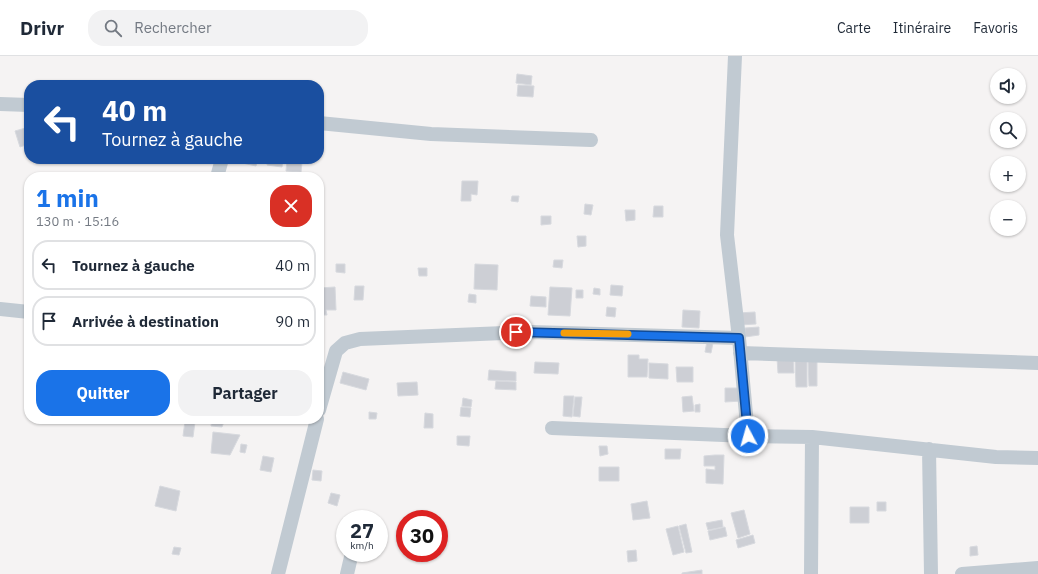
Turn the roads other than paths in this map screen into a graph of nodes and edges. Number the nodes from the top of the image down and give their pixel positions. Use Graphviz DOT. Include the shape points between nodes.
graph roads {
  1 [pos="735,56"];
  2 [pos="0,104"];
  3 [pos="24,105"];
  4 [pos="324,123"];
  5 [pos="591,140"];
  6 [pos="0,308"];
  7 [pos="24,311"];
  8 [pos="739,338"];
  9 [pos="740,353"];
  10 [pos="1038,364"];
  11 [pos="324,393"];
  12 [pos="315,424"];
  13 [pos="552,428"];
  14 [pos="748,436"];
  15 [pos="812,437"];
  16 [pos="929,449"];
  17 [pos="1038,458"];
  18 [pos="350,562"];
  19 [pos="1038,568"];
  20 [pos="278,574"];
  21 [pos="347,574"];
  22 [pos="811,574"];
  23 [pos="931,574"];
  24 [pos="962,574"];
  1 -- 8 [label="street" via="727,235"];
  2 -- 3 [label="street"];
  4 -- 5 [label="street" via="431,134"];
  6 -- 7 [label="street"];
  8 -- 9 [label="street"];
  8 -- 11 [label="street" via="532,332 360,339 345,343 336,352"];
  9 -- 10 [label="street"];
  9 -- 14 [label="street"];
  12 -- 20 [label="street"];
  13 -- 14 [label="street"];
  14 -- 15 [label="street"];
  15 -- 16 [label="street"];
  15 -- 22 [label="street"];
  16 -- 17 [label="street" via="996,457"];
  16 -- 23 [label="street"];
  18 -- 21 [label="street"];
  19 -- 24 [label="street"];
}
